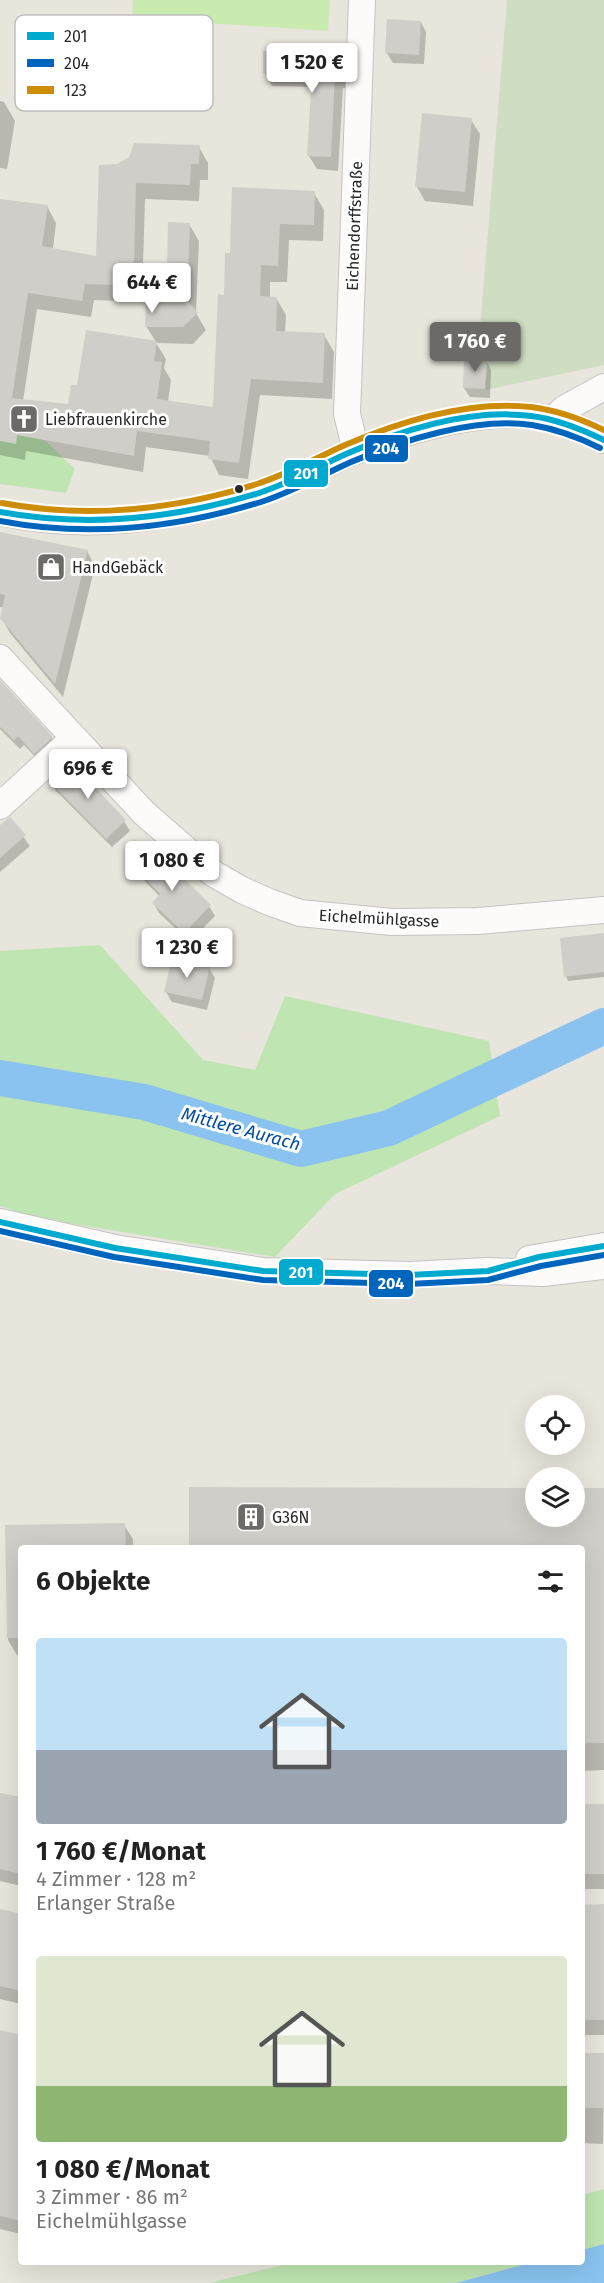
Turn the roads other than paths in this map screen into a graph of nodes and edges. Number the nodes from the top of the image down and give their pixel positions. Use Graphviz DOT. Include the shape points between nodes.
graph roads {
  1 [pos="362,0"];
  2 [pos="604,387"];
  3 [pos="553,420"];
  4 [pos="604,440"];
  5 [pos="356,450"];
  6 [pos="0,512"];
  7 [pos="0,658"];
  8 [pos="73,739"];
  9 [pos="0,806"];
  10 [pos="604,910"];
  11 [pos="0,1222"];
  12 [pos="604,1246"];
  13 [pos="604,1266"];
  14 [pos="488,1270"];
  1 -- 5 [label="street, Eichendorffstraße" via="347,414"];
  2 -- 3 [label="street" via="564,409"];
  3 -- 4 [label="street"];
  3 -- 5 [label="street" via="511,415 453,421"];
  5 -- 6 [label="street" via="262,491 165,513 71,521"];
  7 -- 8 [label="street, Eichelmühlgasse"];
  8 -- 9 [label="street"];
  8 -- 10 [label="street, Eichelmühlgasse" via="144,813 214,874 242,891 300,914 392,922 468,922"];
  11 -- 14 [label="street" via="115,1248 263,1270 409,1275"];
  12 -- 14 [label="street"];
  13 -- 14 [label="street" via="543,1273"];
}
